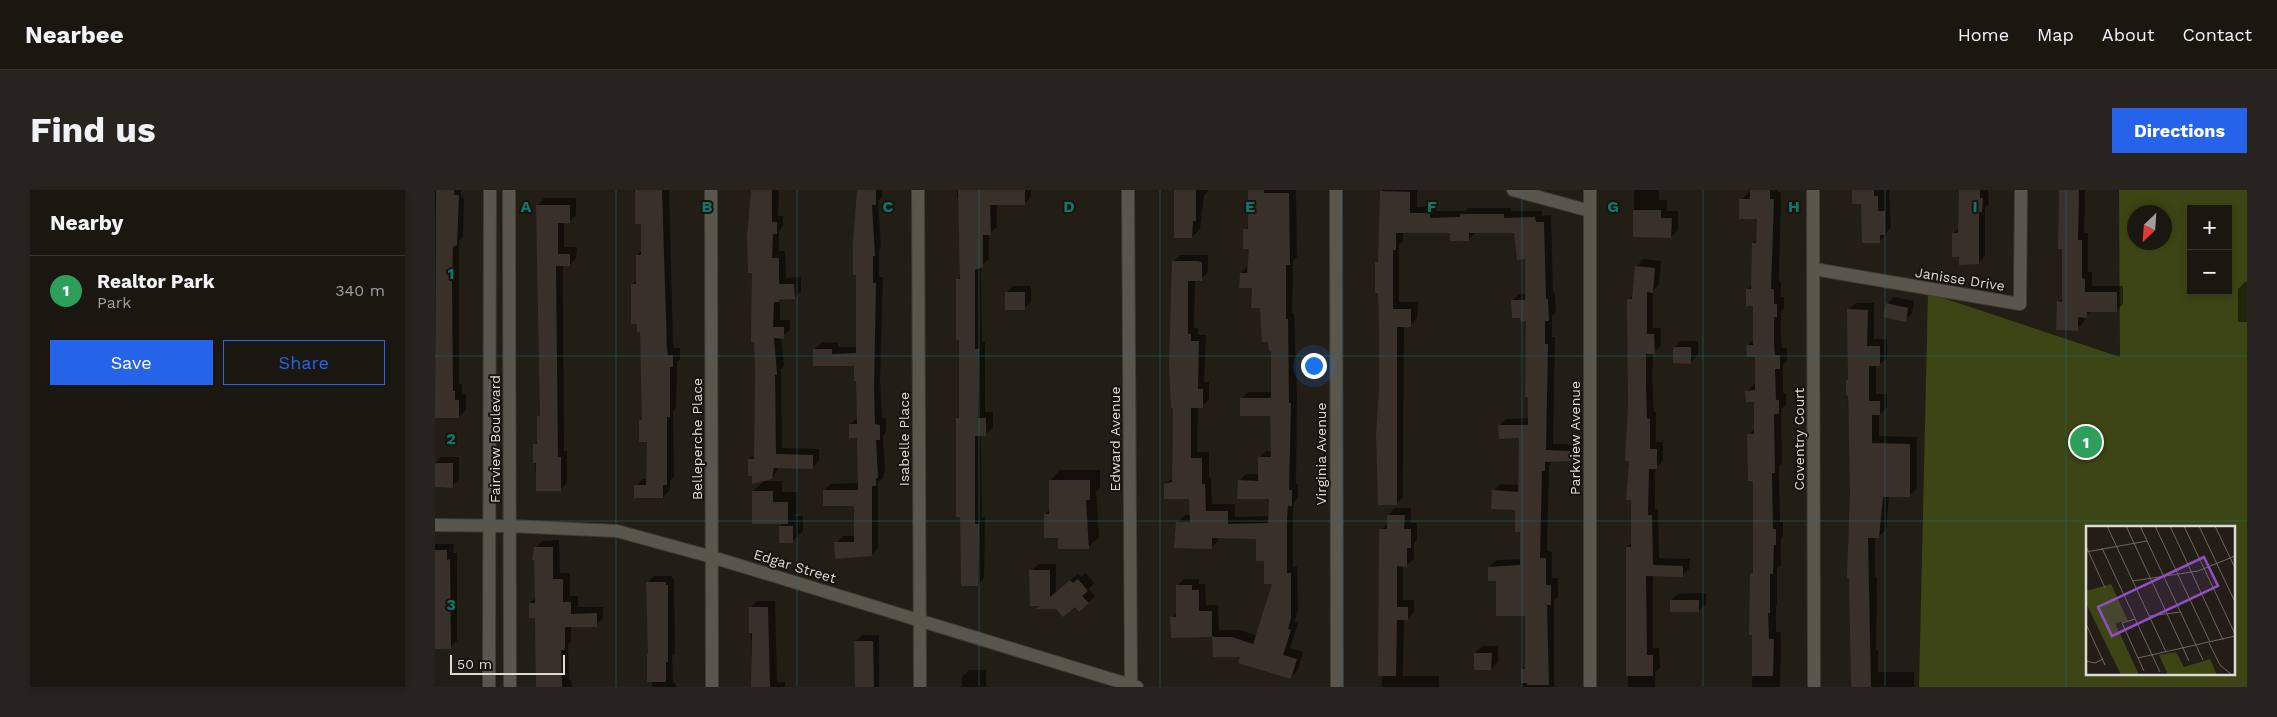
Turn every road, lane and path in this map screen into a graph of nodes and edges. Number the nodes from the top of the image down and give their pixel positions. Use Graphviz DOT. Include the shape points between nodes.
graph roads {
  1 [pos="490,190"];
  2 [pos="509,190"];
  3 [pos="711,190"];
  4 [pos="918,190"];
  5 [pos="1128,190"];
  6 [pos="1336,190"];
  7 [pos="1513,190"];
  8 [pos="1590,190"];
  9 [pos="1813,190"];
  10 [pos="2021,190"];
  11 [pos="1590,211"];
  12 [pos="1814,269"];
  13 [pos="435,525"];
  14 [pos="489,525"];
  15 [pos="510,526"];
  16 [pos="712,557"];
  17 [pos="920,620"];
  18 [pos="1133,686"];
  19 [pos="489,687"];
  20 [pos="510,687"];
  21 [pos="712,687"];
  22 [pos="920,687"];
  23 [pos="1337,687"];
  24 [pos="1590,687"];
  25 [pos="1814,687"];
  1 -- 14 [label="street, Fairview Boulevard"];
  2 -- 15 [label="street, Fairview Boulevard"];
  3 -- 16 [label="street, Belleperche Place"];
  4 -- 17 [label="street, Isabelle Place"];
  5 -- 18 [label="street, Edward Avenue"];
  6 -- 23 [label="street, Virginia Avenue"];
  7 -- 11 [label="street"];
  8 -- 11 [label="street, Parkview Avenue"];
  9 -- 12 [label="street, Coventry Court"];
  10 -- 12 [label="street, Janisse Drive" via="2019,304"];
  11 -- 24 [label="street, Parkview Avenue"];
  12 -- 25 [label="street, Coventry Court"];
  13 -- 14 [label="street, Edgar Street"];
  14 -- 15 [label="street, Edgar Street"];
  14 -- 19 [label="street, Fairview Boulevard"];
  15 -- 16 [label="street, Edgar Street" via="617,531"];
  15 -- 20 [label="street, Fairview Boulevard"];
  16 -- 17 [label="street, Edgar Street"];
  16 -- 21 [label="street, Belleperche Place"];
  17 -- 18 [label="street, Edgar Street"];
  17 -- 22 [label="street, Isabelle Place"];
}
